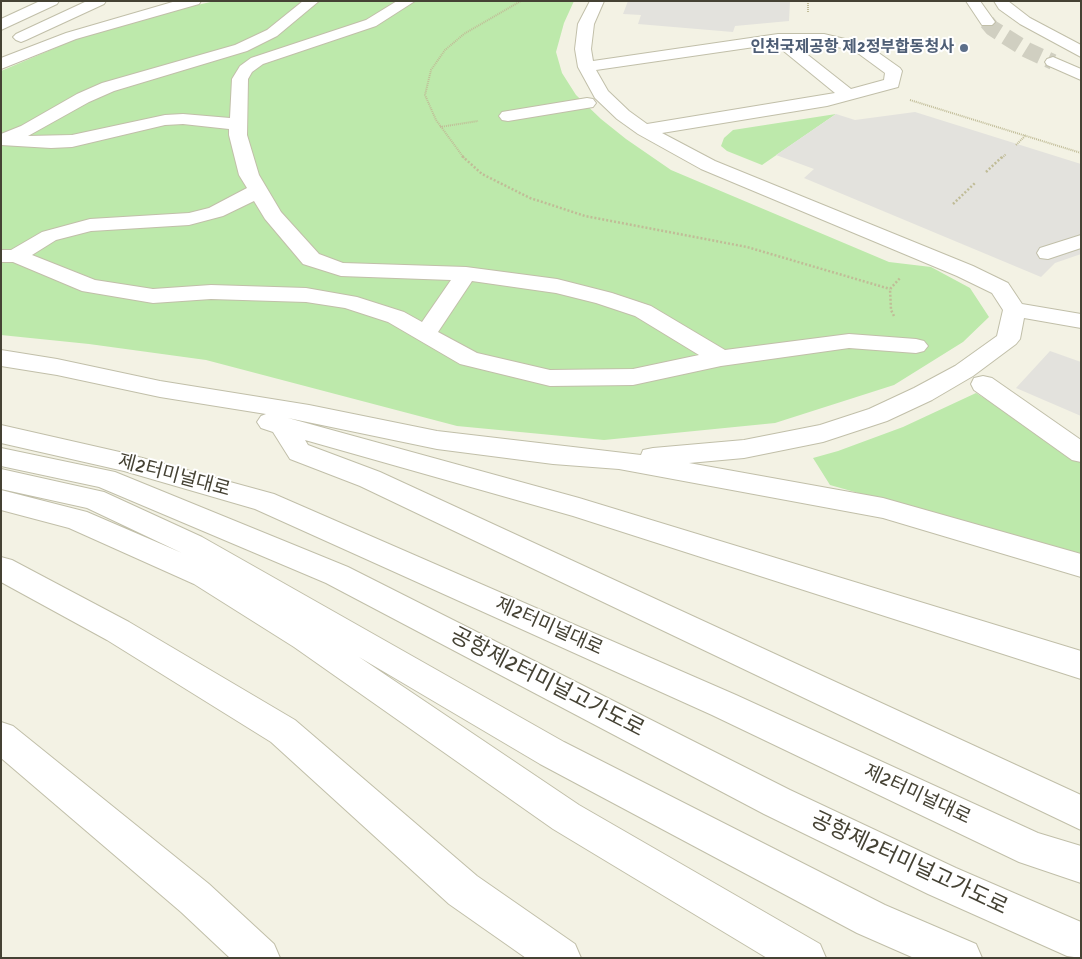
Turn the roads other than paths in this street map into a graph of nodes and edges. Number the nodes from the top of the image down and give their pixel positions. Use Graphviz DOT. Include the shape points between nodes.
graph roads {
  1 [pos="31,1"];
  2 [pos="52,1"];
  3 [pos="77,1"];
  4 [pos="194,1"];
  5 [pos="312,1"];
  6 [pos="408,1"];
  7 [pos="597,1"];
  8 [pos="973,1"];
  9 [pos="1002,1"];
  10 [pos="106,3"];
  11 [pos="1,17"];
  12 [pos="287,20"];
  13 [pos="987,22"];
  14 [pos="1,25"];
  15 [pos="343,34"];
  16 [pos="778,39"];
  17 [pos="3,43"];
  18 [pos="1081,52"];
  19 [pos="225,54"];
  20 [pos="258,61"];
  21 [pos="1053,62"];
  22 [pos="1,64"];
  23 [pos="586,67"];
  24 [pos="1081,75"];
  25 [pos="848,95"];
  26 [pos="587,104"];
  27 [pos="508,116"];
  28 [pos="237,124"];
  29 [pos="644,130"];
  30 [pos="1,140"];
  31 [pos="259,190"];
  32 [pos="1081,241"];
  33 [pos="8,256"];
  34 [pos="320,263"];
  35 [pos="1081,264"];
  36 [pos="466,274"];
  37 [pos="294,295"];
  38 [pos="1014,310"];
  39 [pos="1081,321"];
  40 [pos="425,334"];
  41 [pos="916,346"];
  42 [pos="1,358"];
  43 [pos="721,358"];
  44 [pos="983,384"];
  45 [pos="160,389"];
  46 [pos="283,426"];
  47 [pos="1,434"];
  48 [pos="1081,453"];
  49 [pos="1,457"];
  50 [pos="619,460"];
  51 [pos="1,478"];
  52 [pos="1,500"];
  53 [pos="1081,566"];
  54 [pos="1,568"];
  55 [pos="1081,665"];
  56 [pos="5,744"];
  57 [pos="1081,813"];
  58 [pos="1081,865"];
  59 [pos="1081,942"];
  60 [pos="260,958"];
  61 [pos="561,958"];
  62 [pos="806,958"];
  63 [pos="962,958"];
  1 -- 11 [label="street"];
  2 -- 14 [label="street"];
  3 -- 17 [label="street"];
  4 -- 22 [label="street" via="101,26"];
  5 -- 12 [label="street"];
  6 -- 15 [label="street" via="371,23"];
  7 -- 23 [label="street" via="586,24 583,48"];
  8 -- 13 [label="street"];
  9 -- 18 [label="street" via="1025,21"];
  10 -- 17 [label="street"];
  12 -- 15 [label="street"];
  12 -- 19 [label="street" via="272,33"];
  15 -- 20 [label="street"];
  16 -- 23 [label="street"];
  16 -- 25 [label="street"];
  16 -- 25 [label="street" via="824,38 860,47 894,71 892,83"];
  19 -- 20 [label="street"];
  19 -- 30 [label="street" via="108,87 27,130"];
  20 -- 28 [label="street" via="240,79"];
  21 -- 24 [label="street"];
  23 -- 29 [label="street" via="601,94"];
  25 -- 29 [label="street"];
  26 -- 27 [label="street"];
  28 -- 30 [label="street" via="165,120 72,141"];
  28 -- 31 [label="street" via="249,176"];
  29 -- 38 [label="street" via="708,165 1000,288"];
  31 -- 33 [label="street" via="216,212 189,219 90,225 50,236"];
  31 -- 34 [label="street" via="272,215 311,259"];
  32 -- 35 [label="street" via="1048,252"];
  33 -- 37 [label="street" via="46,267 90,286 153,296 211,292"];
  34 -- 36 [label="street" via="364,271"];
  34 -- 37 [label="street"];
  36 -- 40 [label="street"];
  36 -- 43 [label="street" via="557,286 604,298 643,311"];
  37 -- 40 [label="street" via="349,302 396,317"];
  38 -- 39 [label="street"];
  38 -- 50 [label="street" via="1008,339 964,371 878,415 823,433 744,449"];
  40 -- 43 [label="street" via="469,359 550,378 633,377"];
  41 -- 43 [label="street" via="849,341"];
  42 -- 45 [label="street"];
  44 -- 48 [label="street"];
  45 -- 46 [label="street"];
  45 -- 50 [label="street" via="309,413 437,440"];
  46 -- 55 [label="street" via="386,452 570,506"];
  46 -- 57 [label="street" via="299,452 370,479"];
  47 -- 58 [label="street, 제2터미널대로" via="124,462 264,501 724,705 1032,849"];
  49 -- 59 [label="street, 공항제2터미널고가도로" via="105,479 337,576 777,802 942,881"];
  50 -- 53 [label="street" via="883,508"];
  51 -- 63 [label="street" via="94,500 192,545 552,753 872,919"];
  52 -- 62 [label="street" via="77,519 205,576 306,638 566,816"];
  54 -- 61 [label="street" via="118,631 283,731 463,890"];
  56 -- 60 [label="street" via="195,898"];
}
